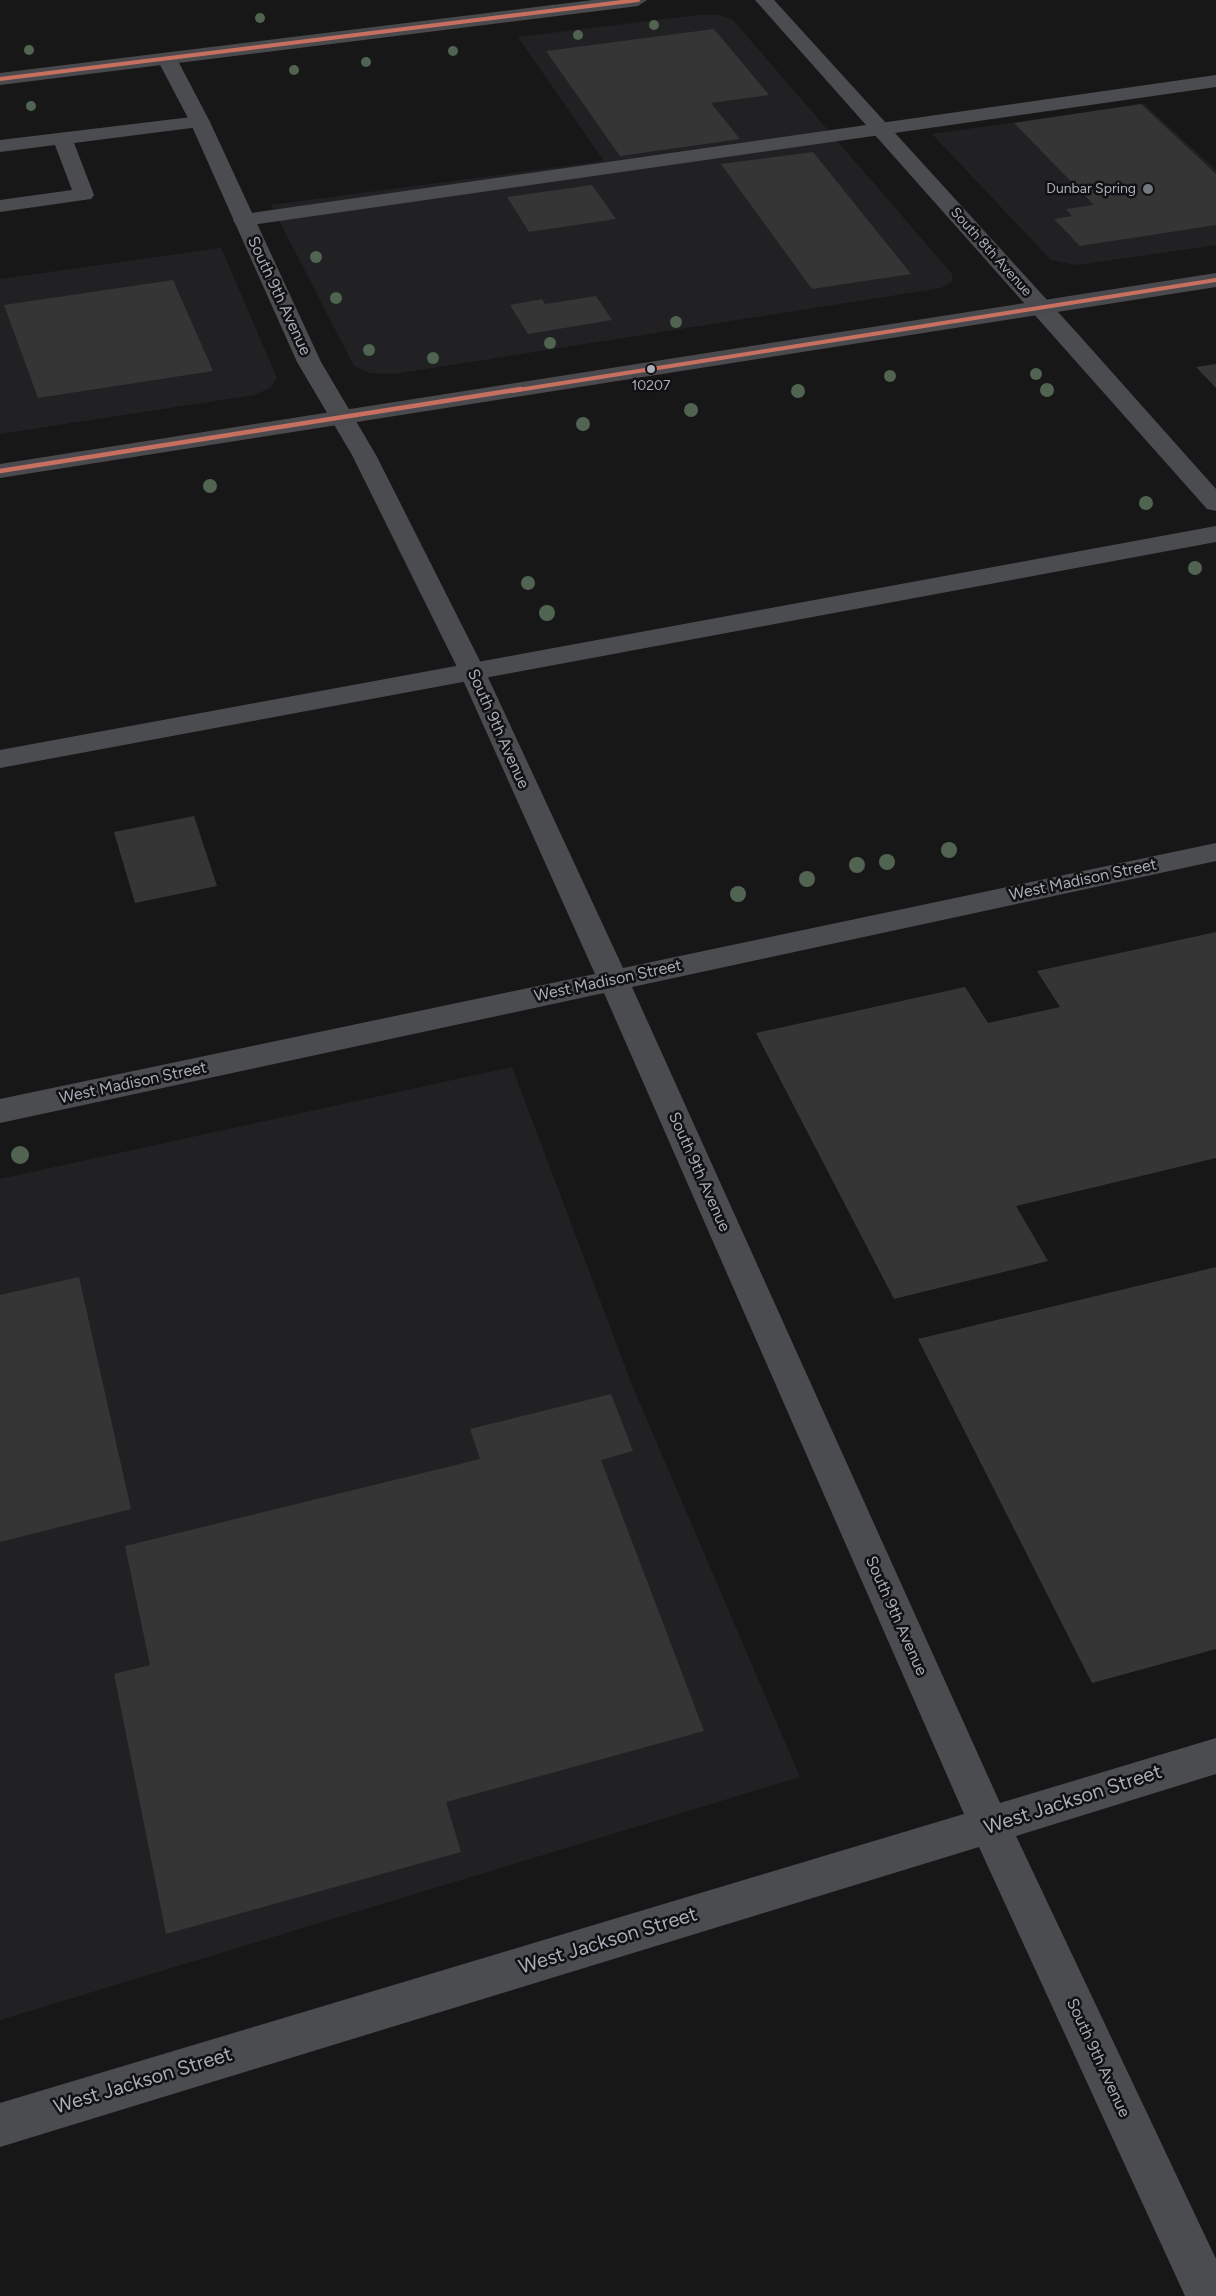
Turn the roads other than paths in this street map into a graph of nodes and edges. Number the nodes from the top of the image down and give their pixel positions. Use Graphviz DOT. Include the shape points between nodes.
graph roads {
  1 [pos="638,0"];
  2 [pos="764,0"];
  3 [pos="167,59"];
  4 [pos="0,79"];
  5 [pos="1216,81"];
  6 [pos="200,122"];
  7 [pos="882,130"];
  8 [pos="62,138"];
  9 [pos="0,146"];
  10 [pos="0,206"];
  11 [pos="244,220"];
  12 [pos="1216,280"];
  13 [pos="1041,308"];
  14 [pos="342,418"];
  15 [pos="0,471"];
  16 [pos="1216,504"];
  17 [pos="1216,534"];
  18 [pos="472,671"];
  19 [pos="0,759"];
  20 [pos="1216,852"];
  21 [pos="612,981"];
  22 [pos="0,1111"];
  23 [pos="1216,1756"];
  24 [pos="990,1826"];
  25 [pos="0,2125"];
  26 [pos="1209,2296"];
  1 -- 3 [label="main road"];
  2 -- 7 [label="street, South 8th Avenue"];
  3 -- 4 [label="main road"];
  3 -- 6 [label="street, South 9th Avenue"];
  5 -- 7 [label="street"];
  6 -- 8 [label="street"];
  6 -- 11 [label="street, South 9th Avenue"];
  7 -- 11 [label="street"];
  7 -- 13 [label="street, South 8th Avenue"];
  8 -- 9 [label="street"];
  8 -- 10 [label="street" via="84,195"];
  11 -- 14 [label="street, South 9th Avenue" via="309,362"];
  12 -- 13 [label="main road"];
  13 -- 14 [label="main road"];
  13 -- 16 [label="street, South 8th Avenue"];
  14 -- 15 [label="main road"];
  14 -- 18 [label="street, South 9th Avenue"];
  17 -- 18 [label="street"];
  18 -- 19 [label="street"];
  18 -- 21 [label="street, South 9th Avenue"];
  20 -- 21 [label="street, West Madison Street"];
  21 -- 22 [label="street, West Madison Street"];
  21 -- 24 [label="street, South 9th Avenue"];
  23 -- 24 [label="street, West Jackson Street"];
  24 -- 25 [label="street, West Jackson Street"];
  24 -- 26 [label="street, South 9th Avenue"];
}
